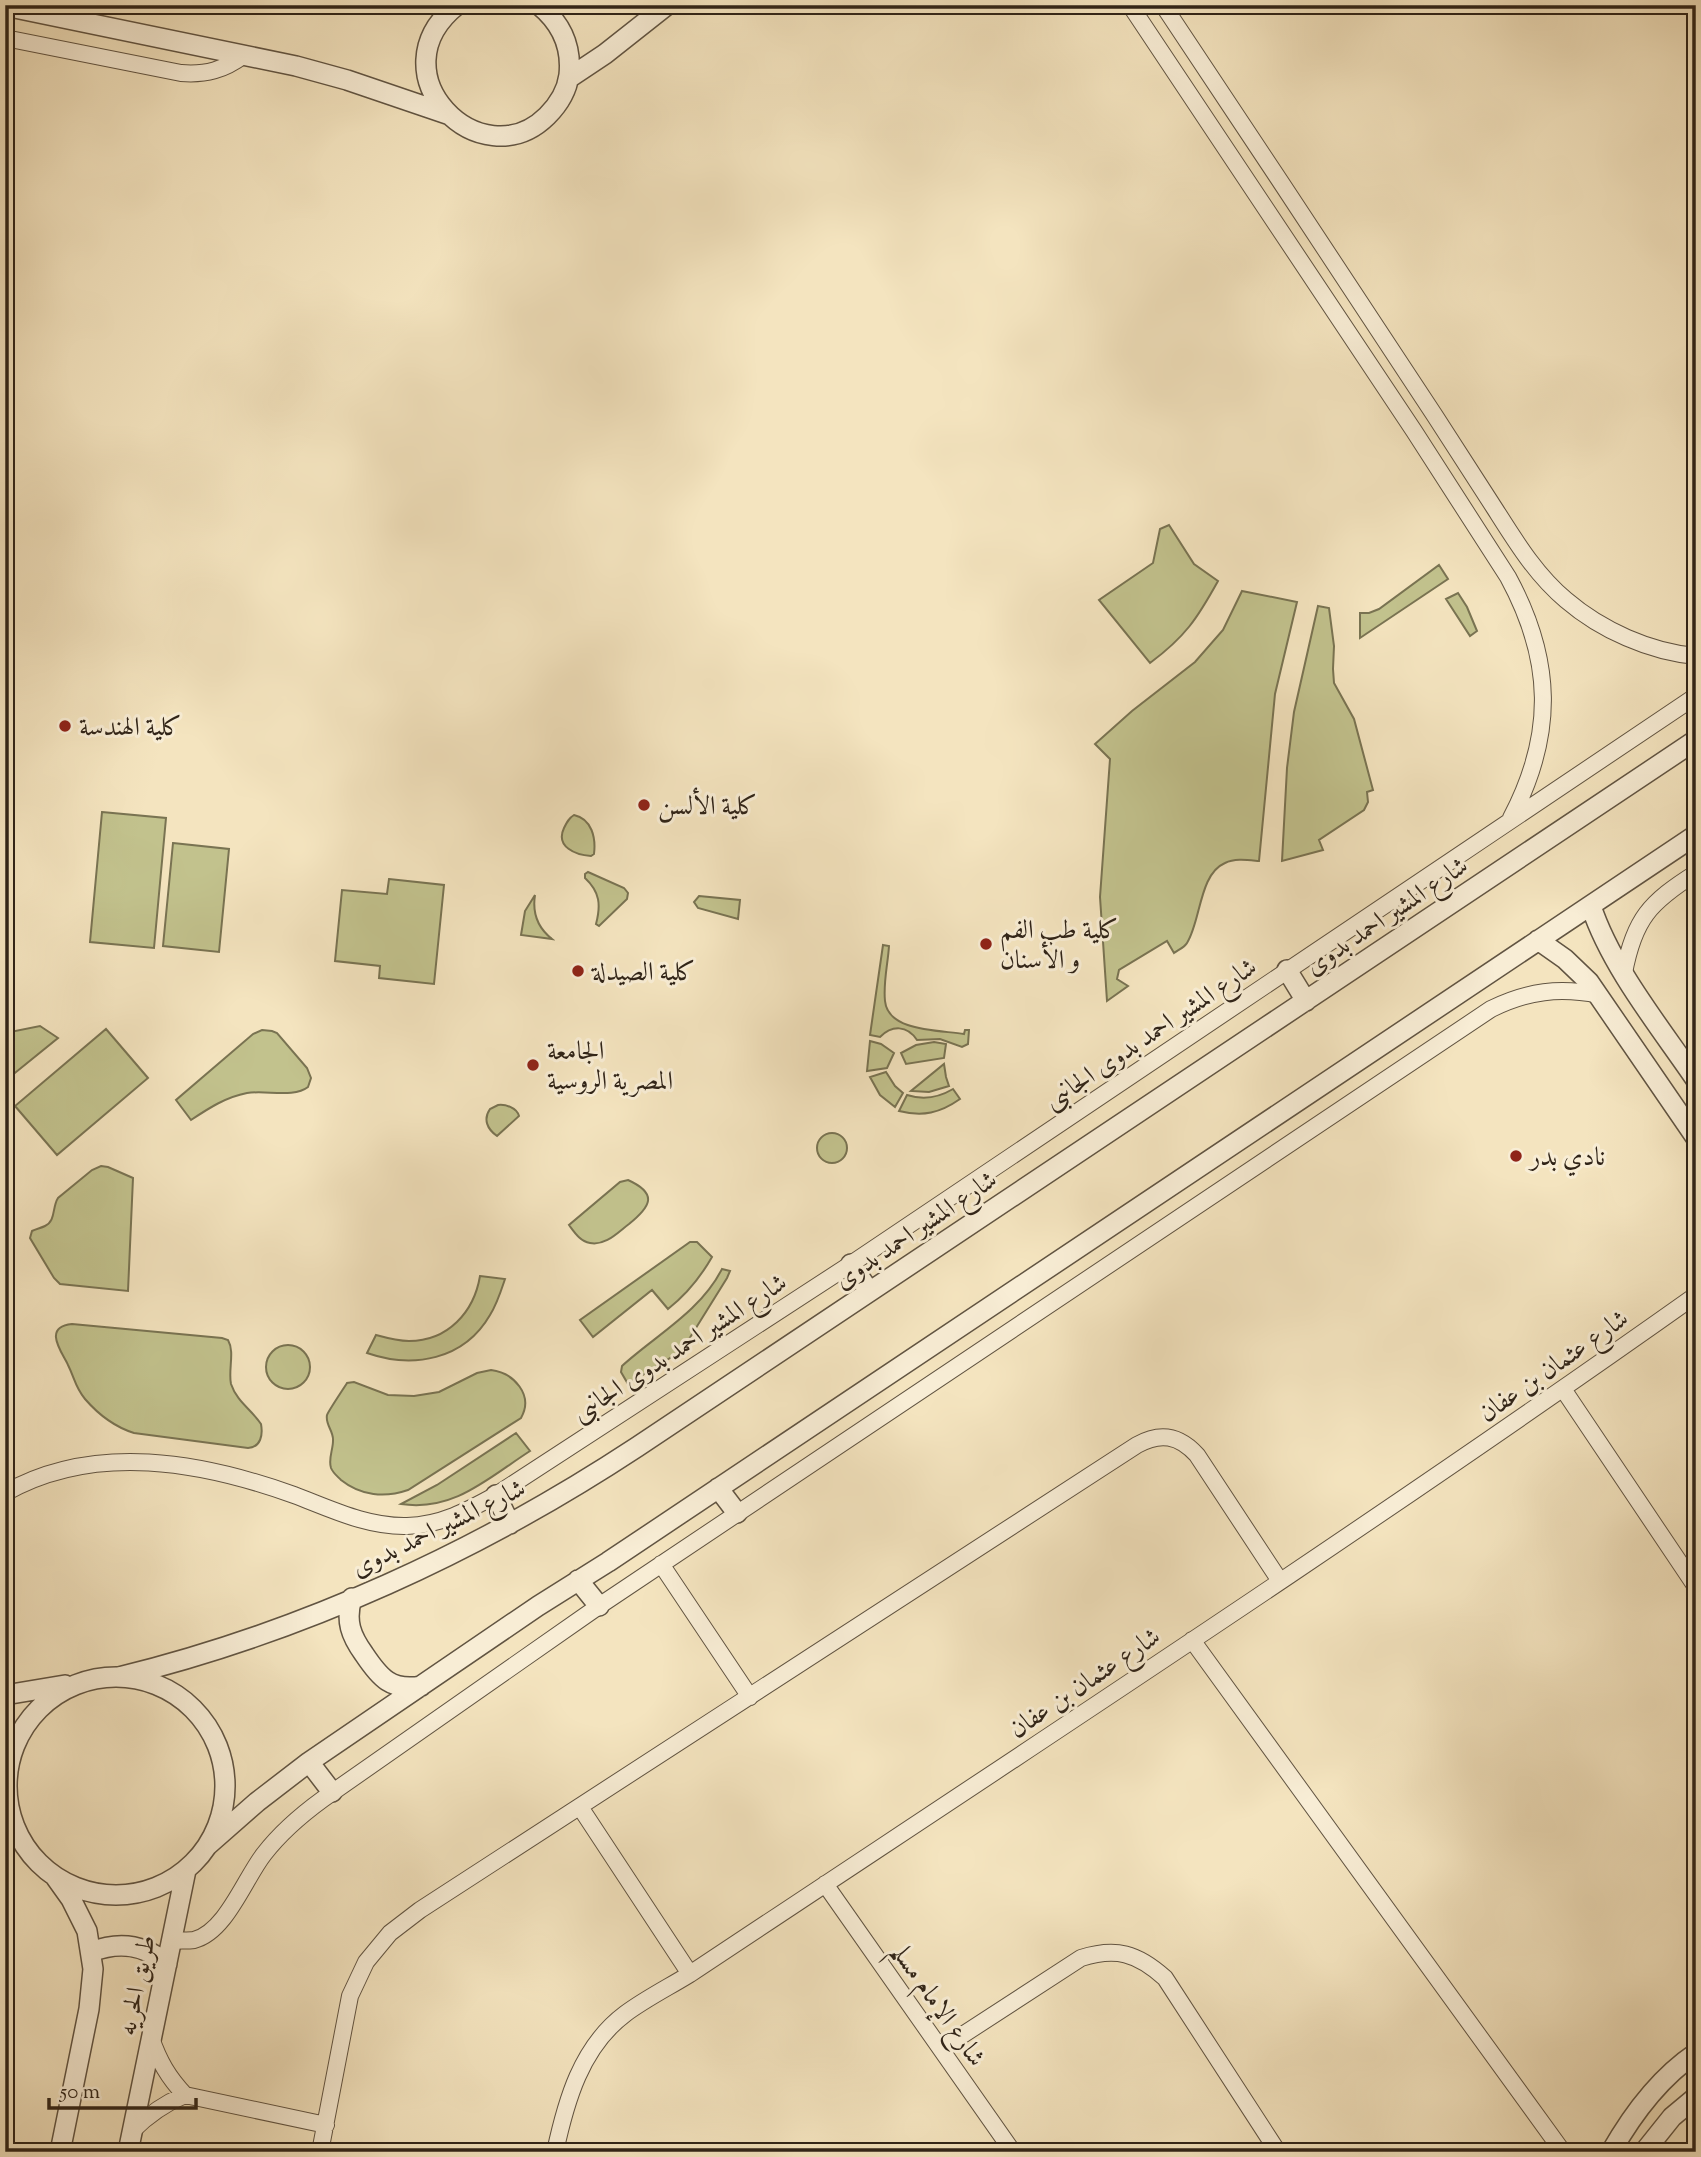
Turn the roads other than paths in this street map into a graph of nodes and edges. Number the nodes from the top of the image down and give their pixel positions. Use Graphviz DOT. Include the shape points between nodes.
graph roads {
  1 [pos="457,5"];
  2 [pos="539,5"];
  3 [pos="667,5"];
  4 [pos="1130,5"];
  5 [pos="1163,5"];
  6 [pos="5,6"];
  7 [pos="5,38"];
  8 [pos="244,54"];
  9 [pos="569,78"];
  10 [pos="447,114"];
  11 [pos="1435,416"];
  12 [pos="1414,431"];
  13 [pos="1696,656"];
  14 [pos="1696,696"];
  15 [pos="1696,740"];
  16 [pos="1509,821"];
  17 [pos="1696,835"];
  18 [pos="1696,873"];
  19 [pos="1591,906"];
  20 [pos="1538,940"];
  21 [pos="1287,970"];
  22 [pos="1624,973"];
  23 [pos="1599,995"];
  24 [pos="1306,1001"];
  25 [pos="1696,1080"];
  26 [pos="1696,1138"];
  27 [pos="851,1264"];
  28 [pos="869,1291"];
  29 [pos="1696,1295"];
  30 [pos="1563,1389"];
  31 [pos="718,1488"];
  32 [pos="5,1493"];
  33 [pos="496,1495"];
  34 [pos="737,1513"];
  35 [pos="510,1524"];
  36 [pos="662,1564"];
  37 [pos="578,1580"];
  38 [pos="1280,1581"];
  39 [pos="1696,1587"];
  40 [pos="352,1598"];
  41 [pos="599,1606"];
  42 [pos="1192,1640"];
  43 [pos="120,1677"];
  44 [pos="87,1681"];
  45 [pos="421,1686"];
  46 [pos="5,1695"];
  47 [pos="750,1697"];
  48 [pos="309,1762"];
  49 [pos="332,1792"];
  50 [pos="580,1807"];
  51 [pos="5,1843"];
  52 [pos="208,1845"];
  53 [pos="31,1854"];
  54 [pos="186,1870"];
  55 [pos="53,1875"];
  56 [pos="825,1884"];
  57 [pos="172,1941"];
  58 [pos="92,1952"];
  59 [pos="167,1964"];
  60 [pos="690,1974"];
  61 [pos="151,2037"];
  62 [pos="941,2049"];
  63 [pos="1696,2053"];
  64 [pos="185,2095"];
  65 [pos="1696,2098"];
  66 [pos="326,2124"];
  67 [pos="132,2131"];
  68 [pos="60,2152"];
  69 [pos="128,2152"];
  70 [pos="320,2152"];
  71 [pos="555,2152"];
  72 [pos="1013,2152"];
  73 [pos="1278,2152"];
  74 [pos="1563,2152"];
  75 [pos="1611,2152"];
  76 [pos="1644,2152"];
  1 -- 10 [label="street" via="437,26 427,55 430,87"];
  2 -- 9 [label="street" via="550,14 567,44"];
  3 -- 9 [label="street"];
  4 -- 12 [label="street"];
  5 -- 11 [label="street"];
  6 -- 8 [label="street"];
  7 -- 8 [label="street" via="198,75 223,68"];
  8 -- 10 [label="street" via="347,80"];
  9 -- 10 [label="street" via="554,109 527,129 493,135 476,132"];
  11 -- 12 [label="street"];
  11 -- 13 [label="street" via="1522,553 1567,601 1623,636"];
  12 -- 16 [label="street" via="1508,577 1539,657 1543,685 1539,742"];
  14 -- 16 [label="street, شارع المشير احمد بدوى الجانبى"];
  15 -- 24 [label="street, شارع المشير احمد بدوى"];
  16 -- 21 [label="street, شارع المشير احمد بدوى الجانبى"];
  17 -- 19 [label="street"];
  18 -- 22 [label="street" via="1667,892 1642,919"];
  19 -- 20 [label="street"];
  19 -- 22 [label="street" via="1599,931"];
  20 -- 23 [label="street" via="1578,970"];
  20 -- 31 [label="street"];
  21 -- 24 [label="street"];
  21 -- 27 [label="street, شارع المشير احمد بدوى الجانبى"];
  22 -- 25 [label="street"];
  23 -- 26 [label="street"];
  23 -- 34 [label="street" via="1544,991 1491,1009"];
  24 -- 28 [label="street, شارع المشير احمد بدوى"];
  27 -- 28 [label="street"];
  27 -- 33 [label="street, شارع المشير احمد بدوى الجانبى"];
  28 -- 35 [label="street, شارع المشير احمد بدوى" via="596,1474"];
  29 -- 30 [label="street, شارع عثمان بن عفان"];
  30 -- 38 [label="street, شارع عثمان بن عفان"];
  30 -- 39 [label="street"];
  31 -- 34 [label="street"];
  31 -- 37 [label="street"];
  32 -- 33 [label="street, شارع المشير احمد بدوى الجانبى" via="50,1475 121,1462 233,1475 387,1525 442,1521"];
  33 -- 35 [label="street"];
  34 -- 36 [label="street"];
  35 -- 40 [label="street, شارع المشير احمد بدوى"];
  36 -- 41 [label="street"];
  36 -- 47 [label="street"];
  37 -- 41 [label="street"];
  37 -- 45 [label="street"];
  38 -- 42 [label="street, شارع عثمان بن عفان"];
  38 -- 47 [label="street" via="1188,1445 1162,1436 1149,1439"];
  40 -- 43 [label="street, شارع المشير احمد بدوى" via="215,1651"];
  40 -- 45 [label="street" via="351,1631 377,1673 402,1687"];
  41 -- 49 [label="street"];
  42 -- 56 [label="street, شارع عثمان بن عفان"];
  42 -- 74 [label="street"];
  43 -- 44 [label="street"];
  43 -- 52 [label="street" via="169,1690 198,1715 218,1747 225,1797"];
  44 -- 46 [label="street"];
  44 -- 53 [label="street" via="40,1707 12,1752 9,1805"];
  45 -- 48 [label="street"];
  47 -- 50 [label="street"];
  48 -- 49 [label="street"];
  48 -- 52 [label="street"];
  49 -- 57 [label="street" via="282,1832 220,1921 195,1939"];
  50 -- 60 [label="street"];
  50 -- 66 [label="street" via="420,1910 390,1933 366,1962 349,1996"];
  51 -- 53 [label="street"];
  52 -- 54 [label="street"];
  53 -- 55 [label="street"];
  54 -- 55 [label="street" via="154,1888 114,1895 82,1889"];
  54 -- 57 [label="street, طريق الحريه"];
  55 -- 58 [label="street, طريق الحريه" via="71,1899"];
  56 -- 60 [label="street, شارع عثمان بن عفان"];
  56 -- 62 [label="street, شارع الإمام مسلم"];
  57 -- 59 [label="street, طريق الحريه"];
  58 -- 59 [label="street" via="113,1945 135,1947"];
  58 -- 68 [label="street, طريق الحريه" via="89,2008"];
  59 -- 61 [label="street, طريق الحريه"];
  60 -- 71 [label="street, شارع عثمان بن عفان" via="624,2015 596,2044 575,2079"];
  61 -- 64 [label="street" via="158,2059"];
  61 -- 67 [label="street, طريق الحريه"];
  62 -- 72 [label="street, شارع الإمام مسلم"];
  62 -- 73 [label="street" via="1081,1958 1097,1953 1131,1955 1165,1978"];
  63 -- 75 [label="street" via="1646,2099"];
  64 -- 66 [label="street"];
  64 -- 67 [label="street" via="165,2103"];
  65 -- 76 [label="street" via="1672,2117"];
  66 -- 70 [label="street"];
  67 -- 69 [label="street, طريق الحريه"];
}
